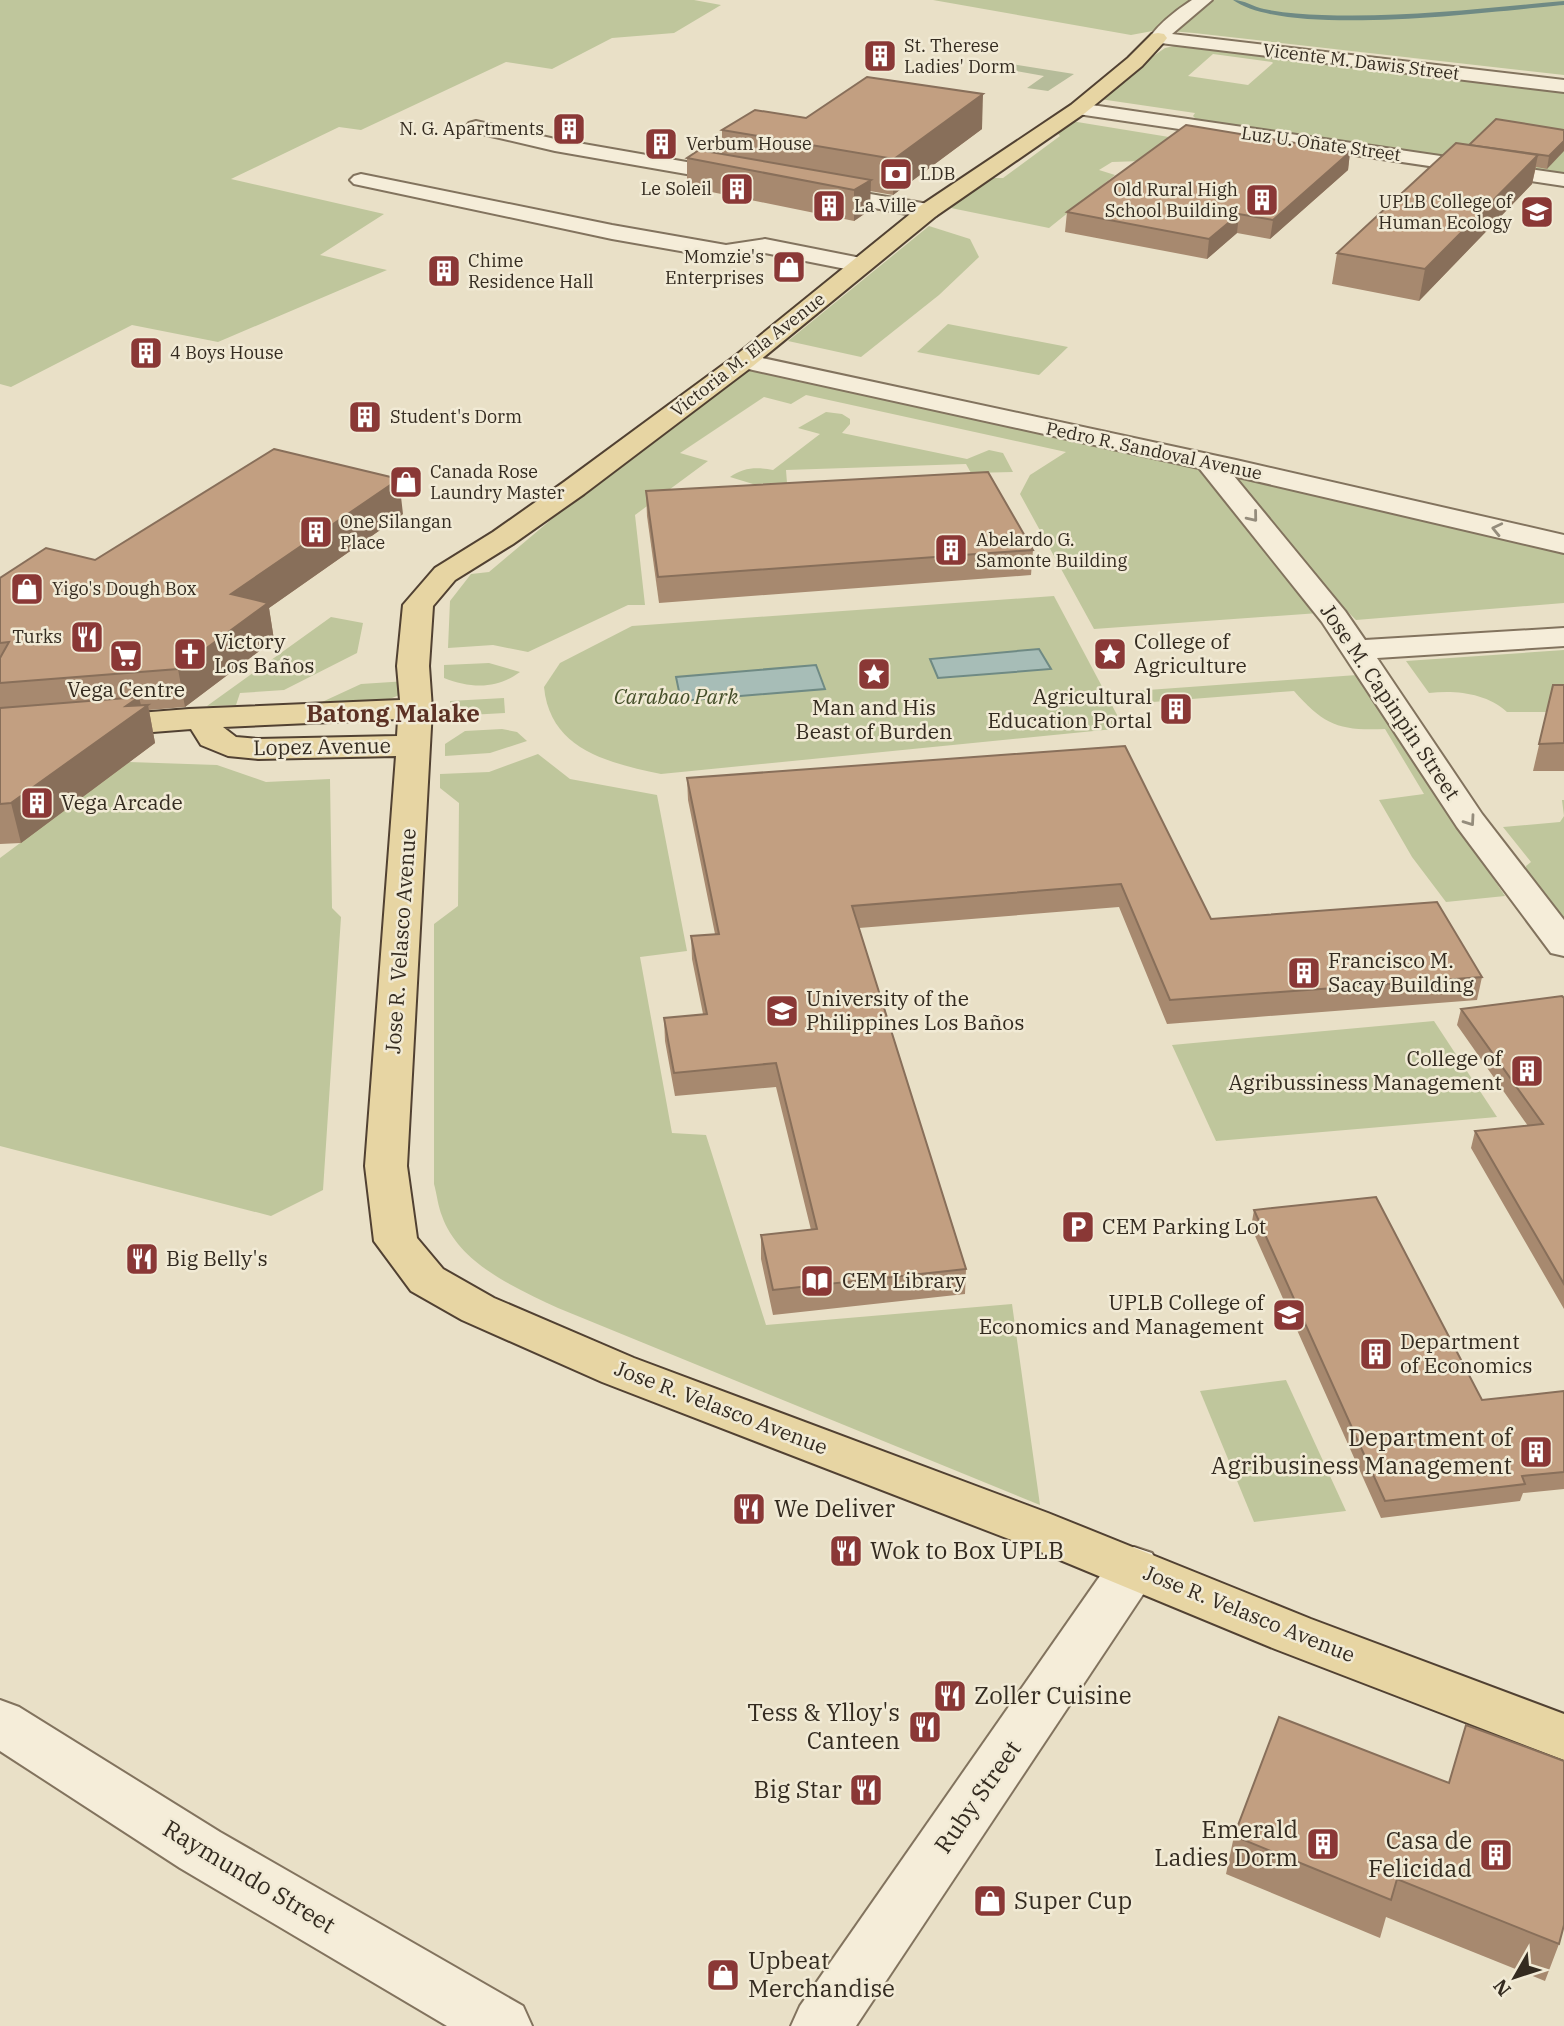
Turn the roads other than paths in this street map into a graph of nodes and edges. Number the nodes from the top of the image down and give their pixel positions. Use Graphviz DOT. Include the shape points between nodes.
graph roads {
  1 [pos="1203,0"];
  2 [pos="1158,38"];
  3 [pos="1564,86"];
  4 [pos="1078,109"];
  5 [pos="476,127"];
  6 [pos="361,180"];
  7 [pos="1564,180"];
  8 [pos="762,181"];
  9 [pos="797,188"];
  10 [pos="928,211"];
  11 [pos="861,265"];
  12 [pos="744,361"];
  13 [pos="1210,464"];
  14 [pos="1564,544"];
  15 [pos="1564,636"];
  16 [pos="1357,650"];
  17 [pos="414,727"];
  18 [pos="0,734"];
  19 [pos="1564,945"];
  20 [pos="1134,1567"];
  21 [pos="0,1723"];
  22 [pos="1564,1737"];
  23 [pos="502,2026"];
  24 [pos="821,2026"];
  1 -- 2 [label="street"];
  2 -- 3 [label="street, Vicente M. Dawis Street"];
  2 -- 4 [label="main road, Victoria M. Ela Avenue"];
  4 -- 7 [label="street, Luz U. Oñate Street"];
  4 -- 10 [label="main road, Victoria M. Ela Avenue"];
  5 -- 8 [label="street"];
  6 -- 11 [label="street" via="726,252 765,246"];
  9 -- 10 [label="street"];
  10 -- 11 [label="main road, Victoria M. Ela Avenue"];
  11 -- 12 [label="main road, Victoria M. Ela Avenue"];
  12 -- 13 [label="street, Pedro R. Sandoval Avenue"];
  12 -- 17 [label="main road, Victoria M. Ela Avenue" via="513,531 444,574 418,605"];
  14 -- 13 [label="street, Pedro R. Sandoval Avenue, one-way"];
  13 -- 16 [label="street, Jose M. Capinpin Street, one-way"];
  15 -- 16 [label="street"];
  16 -- 19 [label="street, Jose M. Capinpin Street, one-way" via="1469,820"];
  17 -- 18 [label="main road, Lopez Avenue" via="258,750 228,746 213,738 203,720"];
  17 -- 20 [label="main road, Jose R. Velasco Avenue" via="386,1166 396,1241 427,1280 478,1309 618,1370"];
  20 -- 22 [label="main road, Jose R. Velasco Avenue" via="1293,1634"];
  20 -- 24 [label="street, Ruby Street"];
  21 -- 23 [label="street, Raymundo Street" via="200,1850"];
}
